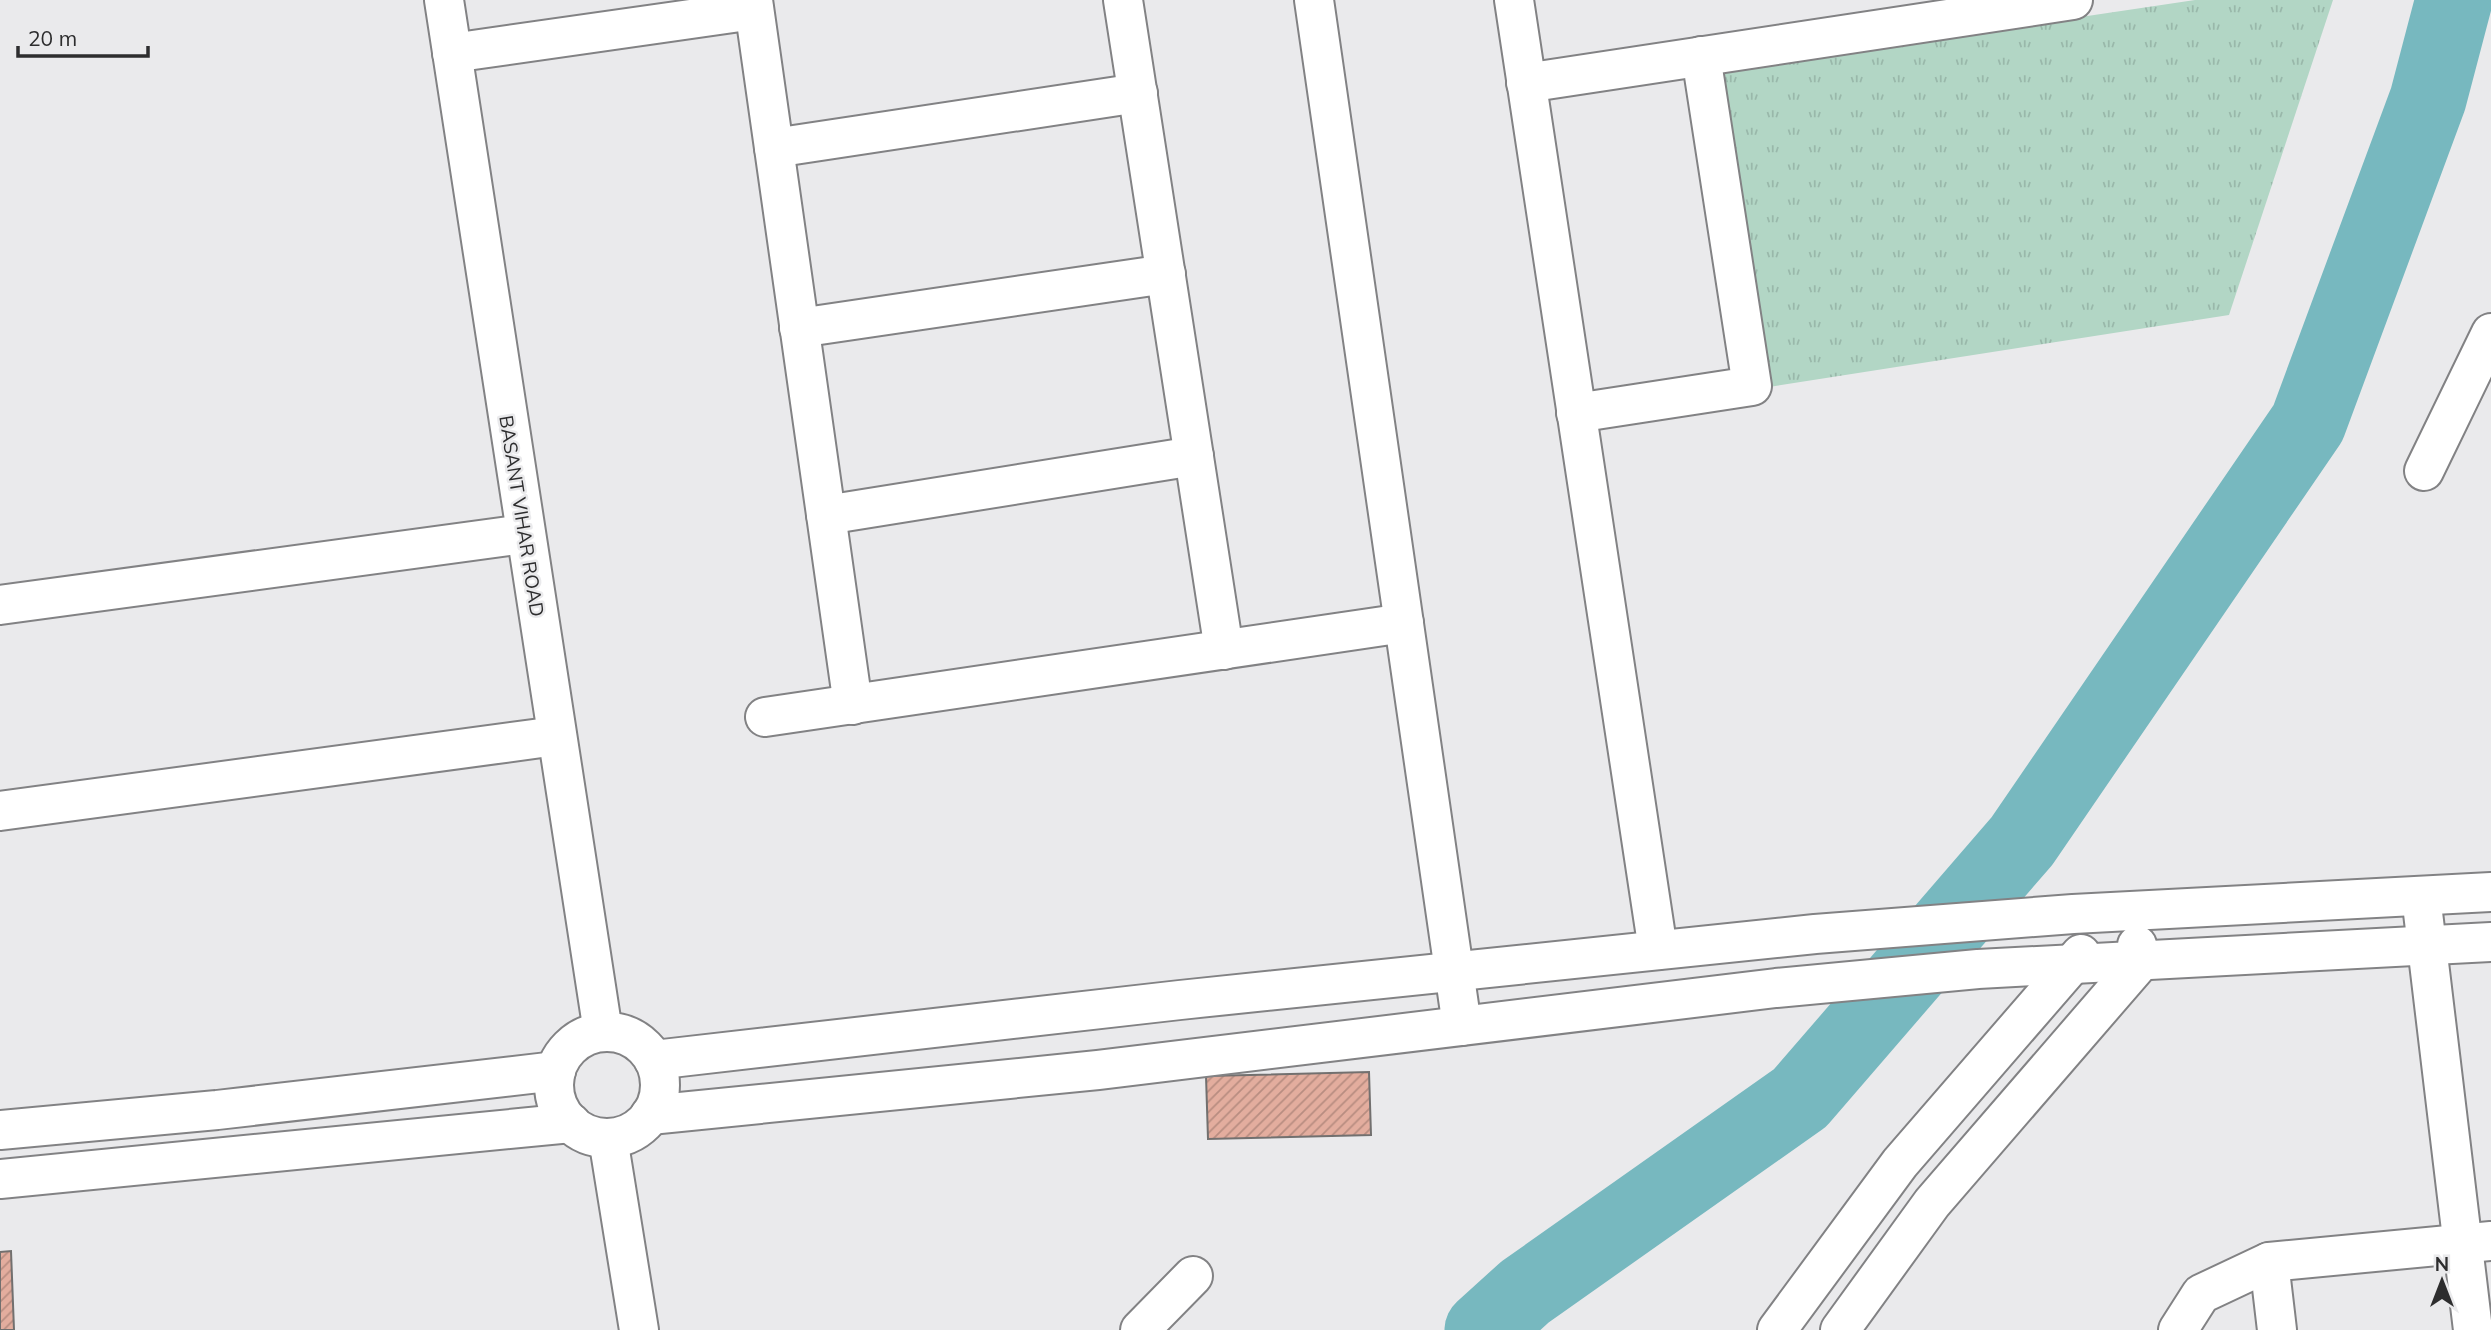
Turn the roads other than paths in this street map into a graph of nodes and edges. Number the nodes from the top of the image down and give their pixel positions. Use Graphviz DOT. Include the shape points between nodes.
graph roads {
  1 [pos="444,0"];
  2 [pos="1124,0"];
  3 [pos="1314,0"];
  4 [pos="1514,0"];
  5 [pos="2073,0"];
  6 [pos="754,5"];
  7 [pos="452,54"];
  8 [pos="1701,56"];
  9 [pos="1526,83"];
  10 [pos="1138,93"];
  11 [pos="774,148"];
  12 [pos="1166,274"];
  13 [pos="799,328"];
  14 [pos="2491,332"];
  15 [pos="1576,413"];
  16 [pos="1194,456"];
  17 [pos="2424,471"];
  18 [pos="826,515"];
  19 [pos="524,534"];
  20 [pos="0,605"];
  21 [pos="1404,623"];
  22 [pos="1224,650"];
  23 [pos="853,705"];
  24 [pos="765,717"];
  25 [pos="556,736"];
  26 [pos="0,811"];
  27 [pos="2491,892"];
  28 [pos="2421,896"];
  29 [pos="2125,912"];
  30 [pos="2491,942"];
  31 [pos="2427,946"];
  32 [pos="1658,950"];
  33 [pos="2142,960"];
  34 [pos="2071,964"];
  35 [pos="1454,972"];
  36 [pos="1462,1026"];
  37 [pos="603,1032"];
  38 [pos="654,1060"];
  39 [pos="556,1071"];
  40 [pos="650,1115"];
  41 [pos="571,1123"];
  42 [pos="0,1130"];
  43 [pos="608,1138"];
  44 [pos="0,1180"];
  45 [pos="2477,1243"];
  46 [pos="2269,1262"];
  47 [pos="1193,1276"];
  48 [pos="639,1330"];
  49 [pos="1140,1330"];
  50 [pos="1777,1330"];
  51 [pos="1840,1330"];
  52 [pos="2178,1330"];
  53 [pos="2277,1330"];
  54 [pos="2473,1330"];
  1 -- 7 [label="street, BASANT VIHAR ROAD"];
  2 -- 10 [label="street"];
  3 -- 21 [label="street"];
  4 -- 9 [label="street"];
  5 -- 8 [label="street"];
  6 -- 7 [label="street"];
  6 -- 11 [label="street"];
  7 -- 19 [label="street, BASANT VIHAR ROAD"];
  8 -- 9 [label="street"];
  8 -- 15 [label="street" via="1752,386"];
  9 -- 15 [label="street"];
  10 -- 11 [label="street"];
  10 -- 12 [label="street"];
  11 -- 13 [label="street"];
  12 -- 13 [label="street"];
  12 -- 16 [label="street"];
  13 -- 18 [label="street"];
  14 -- 17 [label="street"];
  15 -- 32 [label="street"];
  16 -- 18 [label="street"];
  16 -- 22 [label="street"];
  18 -- 23 [label="street"];
  19 -- 20 [label="street"];
  19 -- 25 [label="street, BASANT VIHAR ROAD"];
  21 -- 22 [label="street"];
  21 -- 35 [label="street"];
  22 -- 23 [label="street"];
  23 -- 24 [label="street"];
  25 -- 26 [label="street"];
  25 -- 37 [label="street, BASANT VIHAR ROAD"];
  27 -- 28 [label="street"];
  28 -- 29 [label="street"];
  28 -- 31 [label="street"];
  29 -- 32 [label="street"];
  29 -- 33 [label="street"];
  29 -- 34 [label="street"];
  30 -- 31 [label="street"];
  31 -- 33 [label="street"];
  31 -- 45 [label="street"];
  32 -- 35 [label="street"];
  33 -- 34 [label="street"];
  33 -- 51 [label="street" via="1932,1203"];
  34 -- 36 [label="street" via="1776,988"];
  34 -- 50 [label="street" via="1900,1163"];
  35 -- 36 [label="street"];
  35 -- 38 [label="street"];
  36 -- 40 [label="street" via="1098,1070"];
  37 -- 38 [label="street" via="624,1034 640,1042"];
  37 -- 39 [label="street" via="584,1037 567,1050"];
  38 -- 40 [label="street" via="660,1078 658,1103"];
  39 -- 41 [label="street" via="556,1100"];
  39 -- 42 [label="street"];
  40 -- 43 [label="street" via="629,1134"];
  41 -- 43 [label="street" via="587,1135"];
  41 -- 44 [label="street"];
  43 -- 48 [label="street"];
  45 -- 46 [label="street"];
  45 -- 54 [label="street"];
  46 -- 52 [label="street" via="2201,1294"];
  46 -- 53 [label="street"];
  47 -- 49 [label="street"];
}
